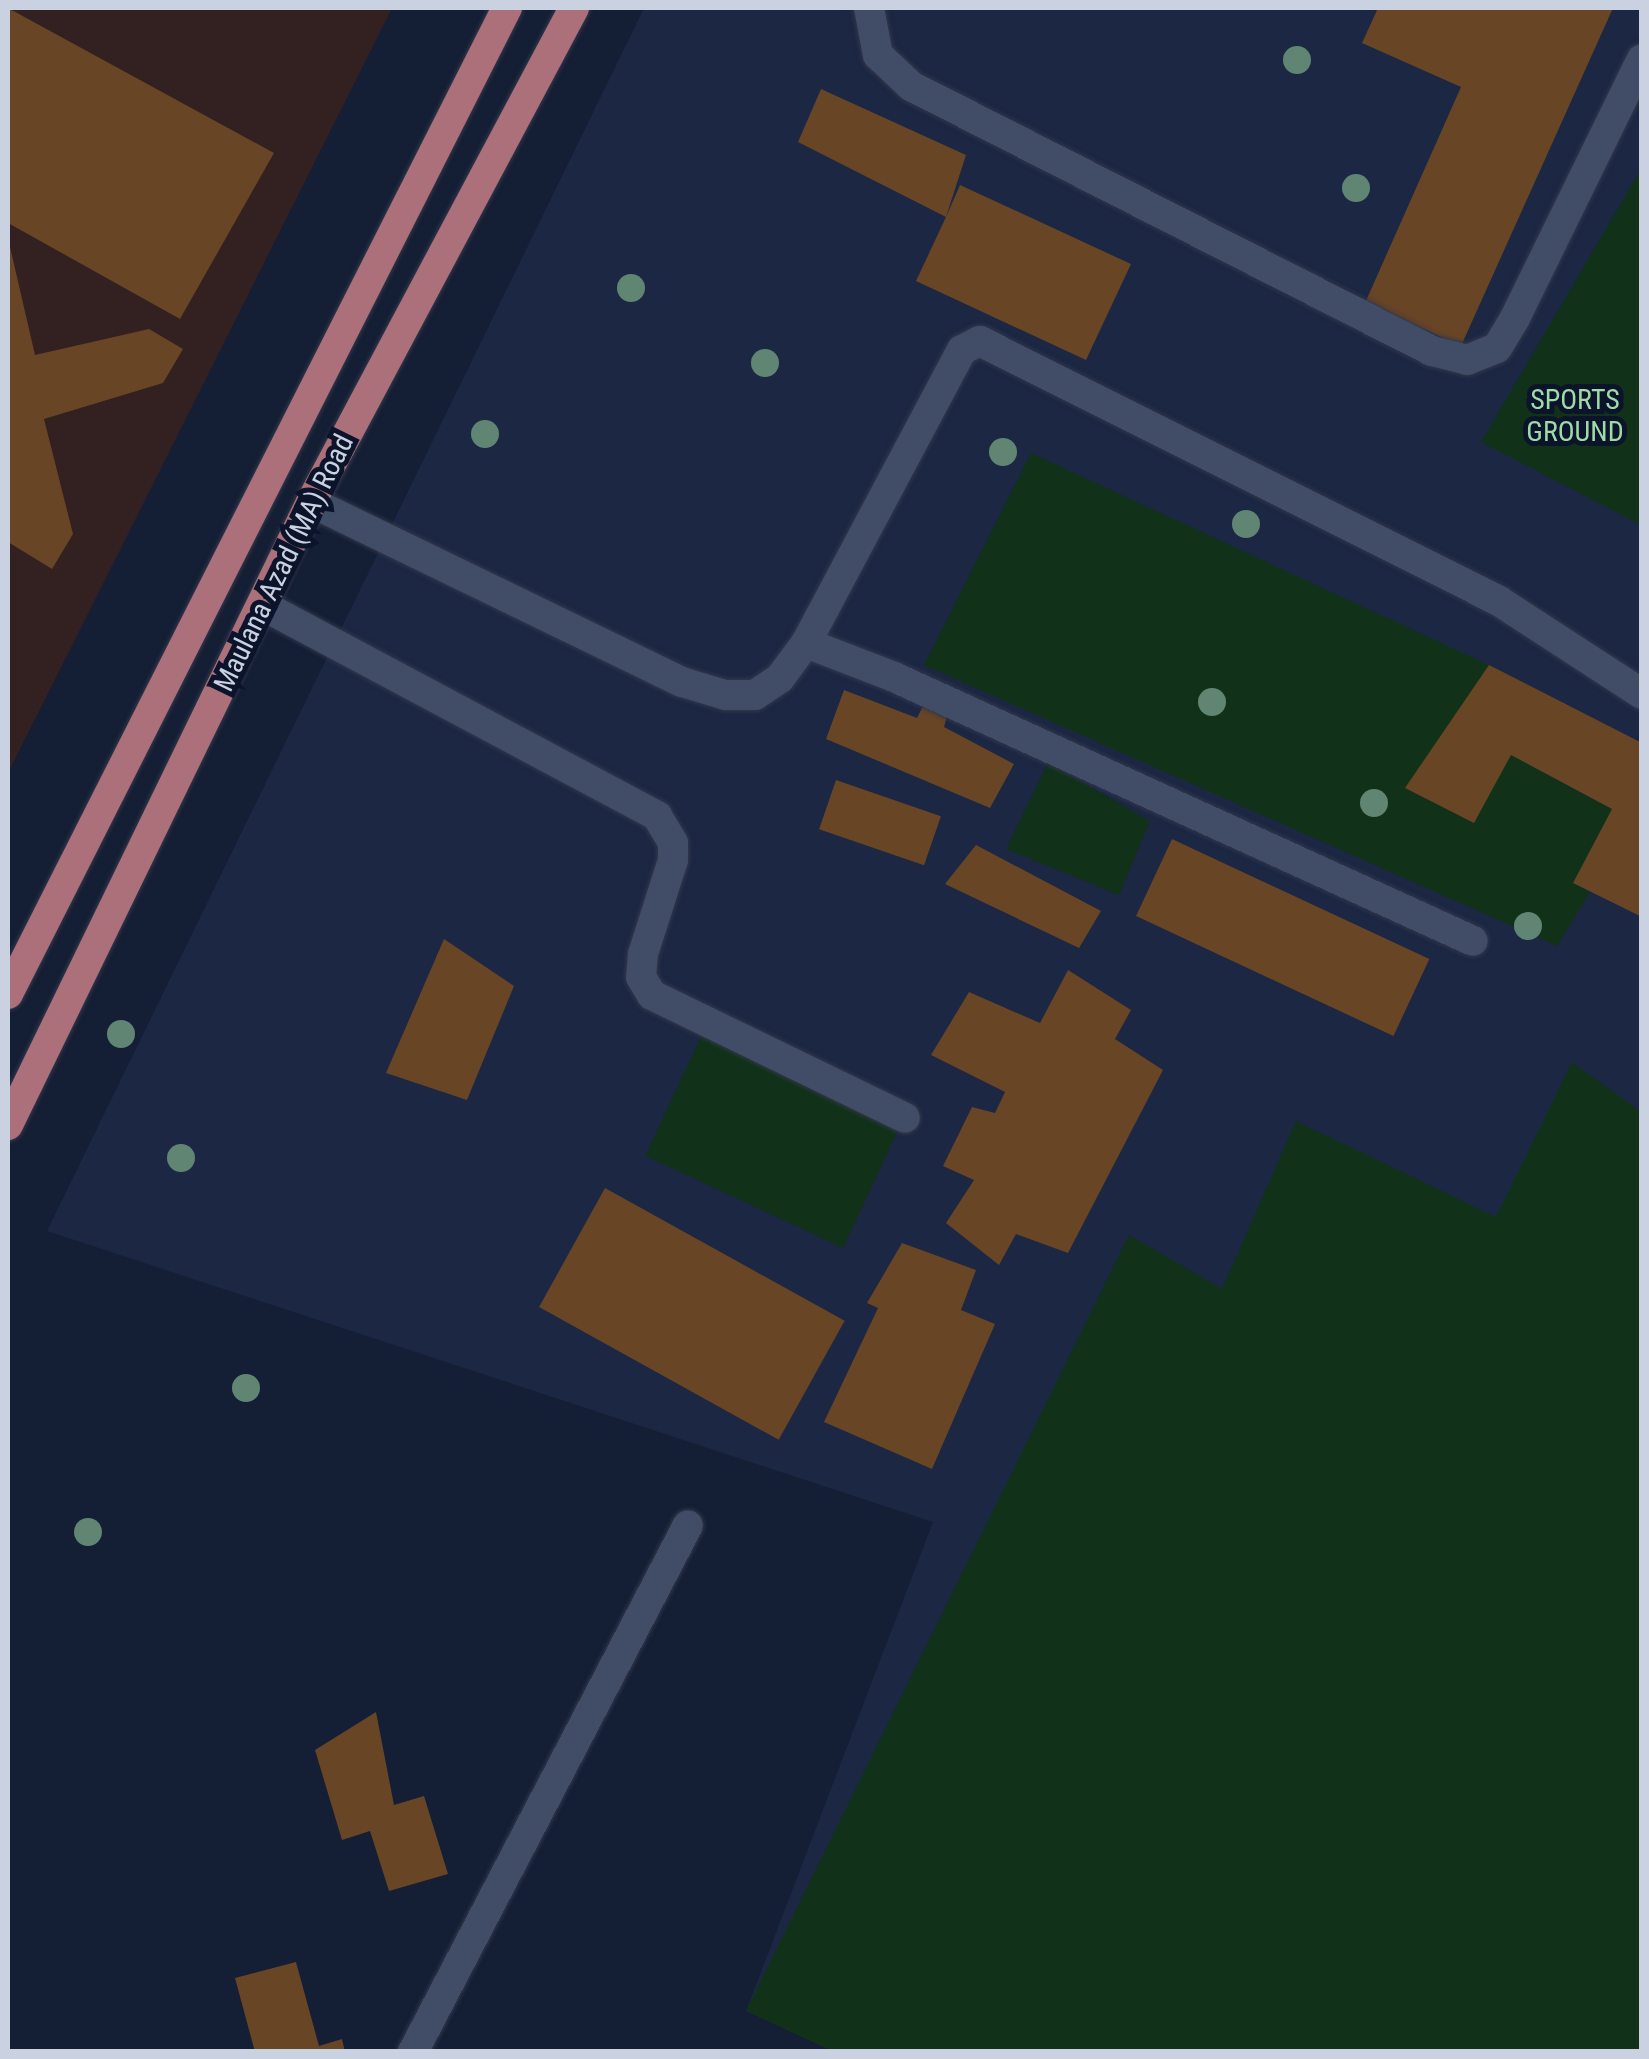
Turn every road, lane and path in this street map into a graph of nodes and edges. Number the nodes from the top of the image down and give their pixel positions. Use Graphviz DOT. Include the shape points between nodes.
graph roads {
  1 [pos="507,8"];
  2 [pos="574,8"];
  3 [pos="868,8"];
  4 [pos="1642,59"];
  5 [pos="311,502"];
  6 [pos="264,606"];
  7 [pos="806,643"];
  8 [pos="1642,694"];
  9 [pos="1473,940"];
  10 [pos="8,994"];
  11 [pos="905,1118"];
  12 [pos="8,1125"];
  13 [pos="688,1525"];
  14 [pos="413,2052"];
  1 -- 10 [label="main road, Maulana Azad (MA) Road"];
  2 -- 5 [label="main road, Maulana Azad (MA) Road"];
  3 -- 4 [label="lane" via="878,55 911,86 1432,351 1467,360 1497,348 1515,318"];
  5 -- 6 [label="main road, Maulana Azad (MA) Road"];
  5 -- 7 [label="lane" via="703,690 738,696 767,689"];
  6 -- 11 [label="lane" via="657,816 673,843 673,860 643,954 641,977 652,996"];
  6 -- 12 [label="main road, Maulana Azad (MA) Road"];
  7 -- 8 [label="lane" via="962,350 980,341 1499,601"];
  7 -- 9 [label="lane" via="894,676"];
  13 -- 14 [label="lane"];
}
